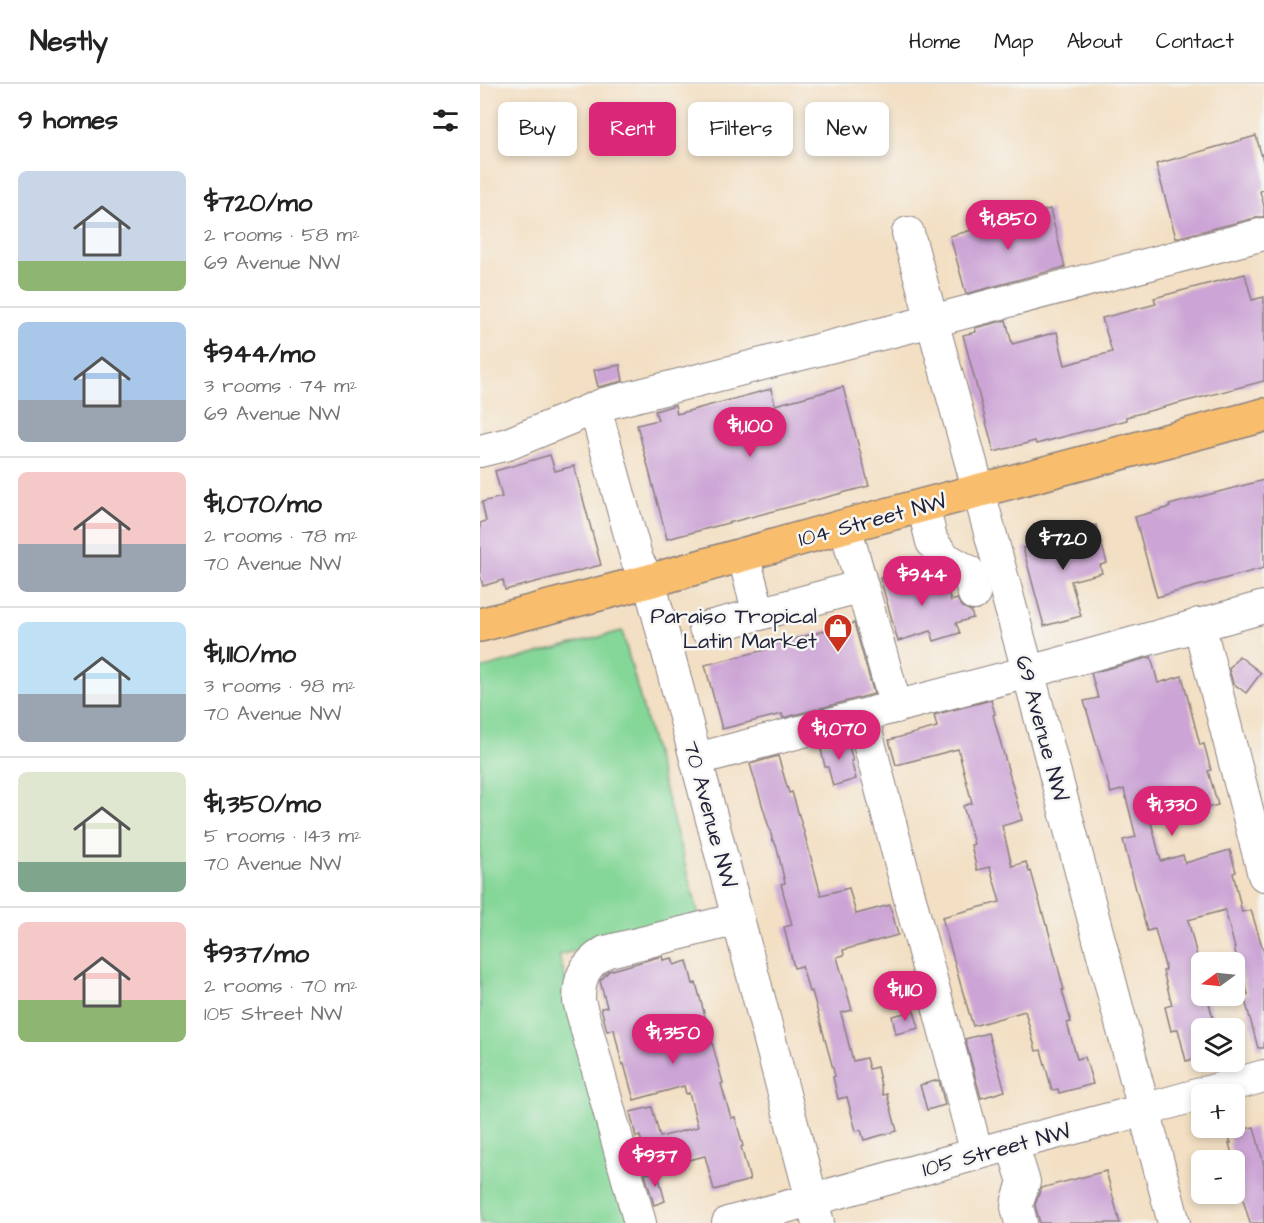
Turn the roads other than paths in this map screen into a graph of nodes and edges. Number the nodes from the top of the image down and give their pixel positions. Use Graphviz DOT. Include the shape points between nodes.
graph roads {
  1 [pos="908,233"];
  2 [pos="1264,234"];
  3 [pos="932,321"];
  4 [pos="595,408"];
  5 [pos="1264,415"];
  6 [pos="480,451"];
  7 [pos="979,490"];
  8 [pos="923,505"];
  9 [pos="845,526"];
  10 [pos="743,554"];
  11 [pos="649,581"];
  12 [pos="862,586"];
  13 [pos="974,594"];
  14 [pos="1264,608"];
  15 [pos="759,614"];
  16 [pos="1199,624"];
  17 [pos="480,625"];
  18 [pos="705,628"];
  19 [pos="1028,671"];
  20 [pos="896,707"];
  21 [pos="862,716"];
  22 [pos="697,759"];
  23 [pos="1264,875"];
  24 [pos="738,919"];
  25 [pos="1264,1076"];
  26 [pos="1144,1110"];
  27 [pos="1012,1144"];
  28 [pos="977,1154"];
  29 [pos="815,1211"];
  30 [pos="640,1223"];
  31 [pos="728,1223"];
  32 [pos="1021,1223"];
  33 [pos="1174,1223"];
  1 -- 3 [label="street, 69 Avenue NW"];
  2 -- 3 [label="street"];
  3 -- 4 [label="street"];
  3 -- 7 [label="street, 69 Avenue NW"];
  4 -- 6 [label="street" via="508,444"];
  4 -- 11 [label="street, 70 Avenue NW" via="637,560"];
  5 -- 7 [label="main road, 104 Street NW"];
  7 -- 8 [label="main road, 104 Street NW"];
  7 -- 19 [label="street, 69 Avenue NW"];
  8 -- 9 [label="main road, 104 Street NW"];
  8 -- 13 [label="street" via="932,542 945,558 968,572"];
  9 -- 10 [label="main road, 104 Street NW"];
  9 -- 12 [label="street"];
  10 -- 11 [label="main road, 104 Street NW"];
  10 -- 15 [label="street"];
  11 -- 17 [label="main road, 104 Street NW"];
  11 -- 22 [label="street, 70 Avenue NW"];
  12 -- 15 [label="street"];
  12 -- 20 [label="street"];
  14 -- 16 [label="street"];
  15 -- 18 [label="street"];
  16 -- 19 [label="street"];
  16 -- 23 [label="street"];
  19 -- 20 [label="street"];
  19 -- 26 [label="street, 69 Avenue NW"];
  20 -- 21 [label="street"];
  21 -- 22 [label="street"];
  21 -- 28 [label="street"];
  22 -- 24 [label="street, 70 Avenue NW"];
  24 -- 29 [label="street, 70 Avenue NW"];
  24 -- 30 [label="street" via="605,952 593,959 579,985 579,1001"];
  25 -- 26 [label="street, 105 Street NW"];
  26 -- 27 [label="street, 105 Street NW"];
  26 -- 33 [label="street, 69 Avenue NW"];
  27 -- 28 [label="street, 105 Street NW"];
  27 -- 32 [label="street" via="1024,1182 1017,1207"];
  28 -- 29 [label="street, 105 Street NW"];
  29 -- 31 [label="street, 105 Street NW"];
}
